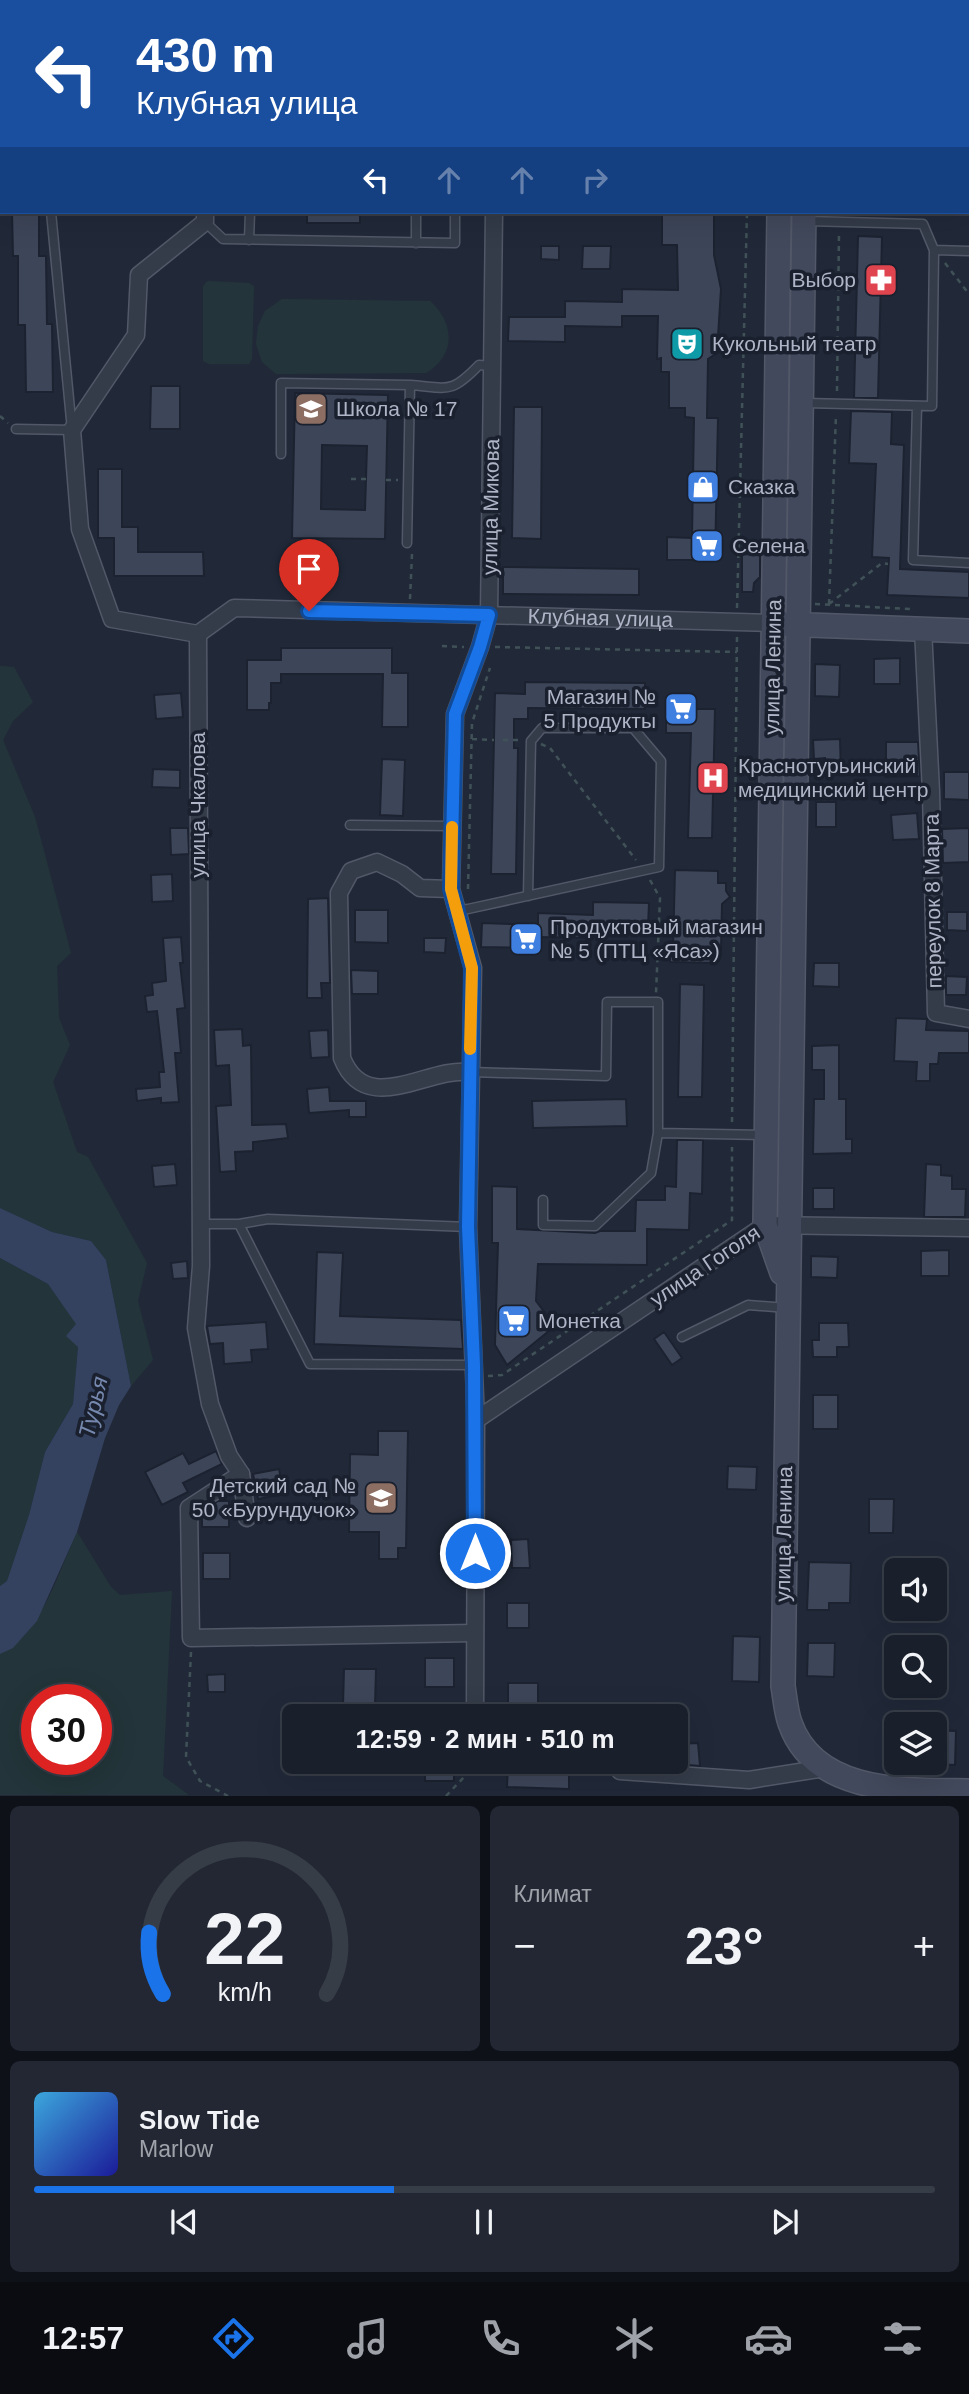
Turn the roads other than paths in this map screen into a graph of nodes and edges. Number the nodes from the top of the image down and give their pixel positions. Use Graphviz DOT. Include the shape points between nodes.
graph roads {
  1 [pos="51,214"];
  2 [pos="250,214"];
  3 [pos="416,214"];
  4 [pos="456,214"];
  5 [pos="494,214"];
  6 [pos="779,214"];
  7 [pos="833,214"];
  8 [pos="923,214"];
  9 [pos="804,216"];
  10 [pos="205,217"];
  11 [pos="833,222"];
  12 [pos="923,224"];
  13 [pos="249,240"];
  14 [pos="416,243"];
  15 [pos="934,250"];
  16 [pos="969,251"];
  17 [pos="492,366"];
  18 [pos="410,385"];
  19 [pos="802,403"];
  20 [pos="917,406"];
  21 [pos="16,429"];
  22 [pos="72,430"];
  23 [pos="281,454"];
  24 [pos="407,543"];
  25 [pos="969,563"];
  26 [pos="489,615"];
  27 [pos="774,623"];
  28 [pos="797,624"];
  29 [pos="923,629"];
  30 [pos="969,631"];
  31 [pos="198,634"];
  32 [pos="350,825"];
  33 [pos="452,826"];
  34 [pos="451,889"];
  35 [pos="528,896"];
  36 [pos="457,911"];
  37 [pos="969,1018"];
  38 [pos="469,1072"];
  39 [pos="658,1133"];
  40 [pos="767,1135"];
  41 [pos="543,1200"];
  42 [pos="200,1224"];
  43 [pos="239,1224"];
  44 [pos="777,1225"];
  45 [pos="468,1227"];
  46 [pos="969,1228"];
  47 [pos="787,1297"];
  48 [pos="682,1337"];
  49 [pos="474,1370"];
  50 [pos="475,1420"];
  51 [pos="241,1474"];
  52 [pos="247,1518"];
  53 [pos="474,1633"];
  54 [pos="475,1704"];
  55 [pos="825,1768"];
  56 [pos="652,1774"];
  57 [pos="969,1791"];
  58 [pos="920,1793"];
  1 -- 22 [label="lane"];
  2 -- 13 [label="lane"];
  3 -- 14 [label="lane"];
  4 -- 14 [label="lane" via="455,243"];
  5 -- 17 [label="street, улица Микова"];
  6 -- 27 [label="main road, улица Ленина"];
  7 -- 11 [label="lane"];
  8 -- 12 [label="lane"];
  9 -- 11 [label="lane"];
  9 -- 19 [label="main road, улица Ленина"];
  10 -- 13 [label="lane" via="223,239"];
  10 -- 22 [label="street" via="139,275 136,335"];
  11 -- 12 [label="lane"];
  12 -- 15 [label="lane"];
  13 -- 14 [label="lane"];
  15 -- 16 [label="lane"];
  15 -- 20 [label="lane" via="932,406"];
  17 -- 18 [label="lane" via="479,365 451,388"];
  17 -- 26 [label="street, улица Микова"];
  18 -- 23 [label="lane" via="281,383"];
  18 -- 24 [label="lane"];
  19 -- 20 [label="lane"];
  19 -- 28 [label="main road, улица Ленина"];
  20 -- 25 [label="lane" via="913,560"];
  21 -- 22 [label="lane"];
  22 -- 31 [label="street" via="80,529 112,619"];
  26 -- 27 [label="street, Клубная улица"];
  26 -- 31 [label="street, Клубная улица" via="234,608"];
  26 -- 33 [label="street, улица Микова" via="455,714"];
  27 -- 28 [label="main road, Клубная улица"];
  27 -- 40 [label="main road, улица Ленина"];
  28 -- 29 [label="main road, Клубная улица"];
  28 -- 44 [label="main road, улица Ленина"];
  29 -- 30 [label="main road, Клубная улица"];
  29 -- 37 [label="street, переулок 8 Марта" via="936,1013"];
  31 -- 42 [label="street, улица Чкалова"];
  32 -- 33 [label="lane"];
  33 -- 34 [label="street, улица Микова"];
  34 -- 36 [label="street, улица Микова"];
  34 -- 38 [label="street" via="420,888 377,862 351,871 339,893 342,1058 355,1080 371,1087"];
  35 -- 35 [label="lane" via="659,867 661,761 633,728 542,728 531,741"];
  35 -- 36 [label="lane"];
  36 -- 38 [label="street, улица Микова" via="472,968"];
  38 -- 39 [label="lane" via="606,1076 607,1002 658,1002"];
  38 -- 45 [label="street, улица Микова"];
  39 -- 40 [label="lane"];
  39 -- 41 [label="lane" via="651,1173 595,1226 543,1225"];
  40 -- 44 [label="main road, улица Ленина"];
  42 -- 43 [label="lane"];
  42 -- 51 [label="street, улица Чкалова" via="196,1328 210,1404 229,1456"];
  43 -- 45 [label="lane" via="268,1219"];
  43 -- 49 [label="lane" via="310,1364"];
  44 -- 46 [label="street, улица Гоголя"];
  44 -- 47 [label="main road, улица Ленина"];
  44 -- 50 [label="street, улица Гоголя"];
  45 -- 49 [label="street, улица Микова"];
  47 -- 48 [label="lane" via="748,1305"];
  47 -- 55 [label="main road, улица Ленина" via="783,1686 790,1724 807,1753"];
  49 -- 50 [label="street, улица Микова"];
  50 -- 53 [label="street, улица Микова"];
  51 -- 52 [label="street, улица Чкалова"];
  51 -- 53 [label="street" via="189,1508 191,1638"];
  53 -- 54 [label="street, улица Микова"];
  55 -- 56 [label="street" via="749,1780"];
  55 -- 58 [label="main road" via="853,1781"];
  57 -- 58 [label="main road"];
}
